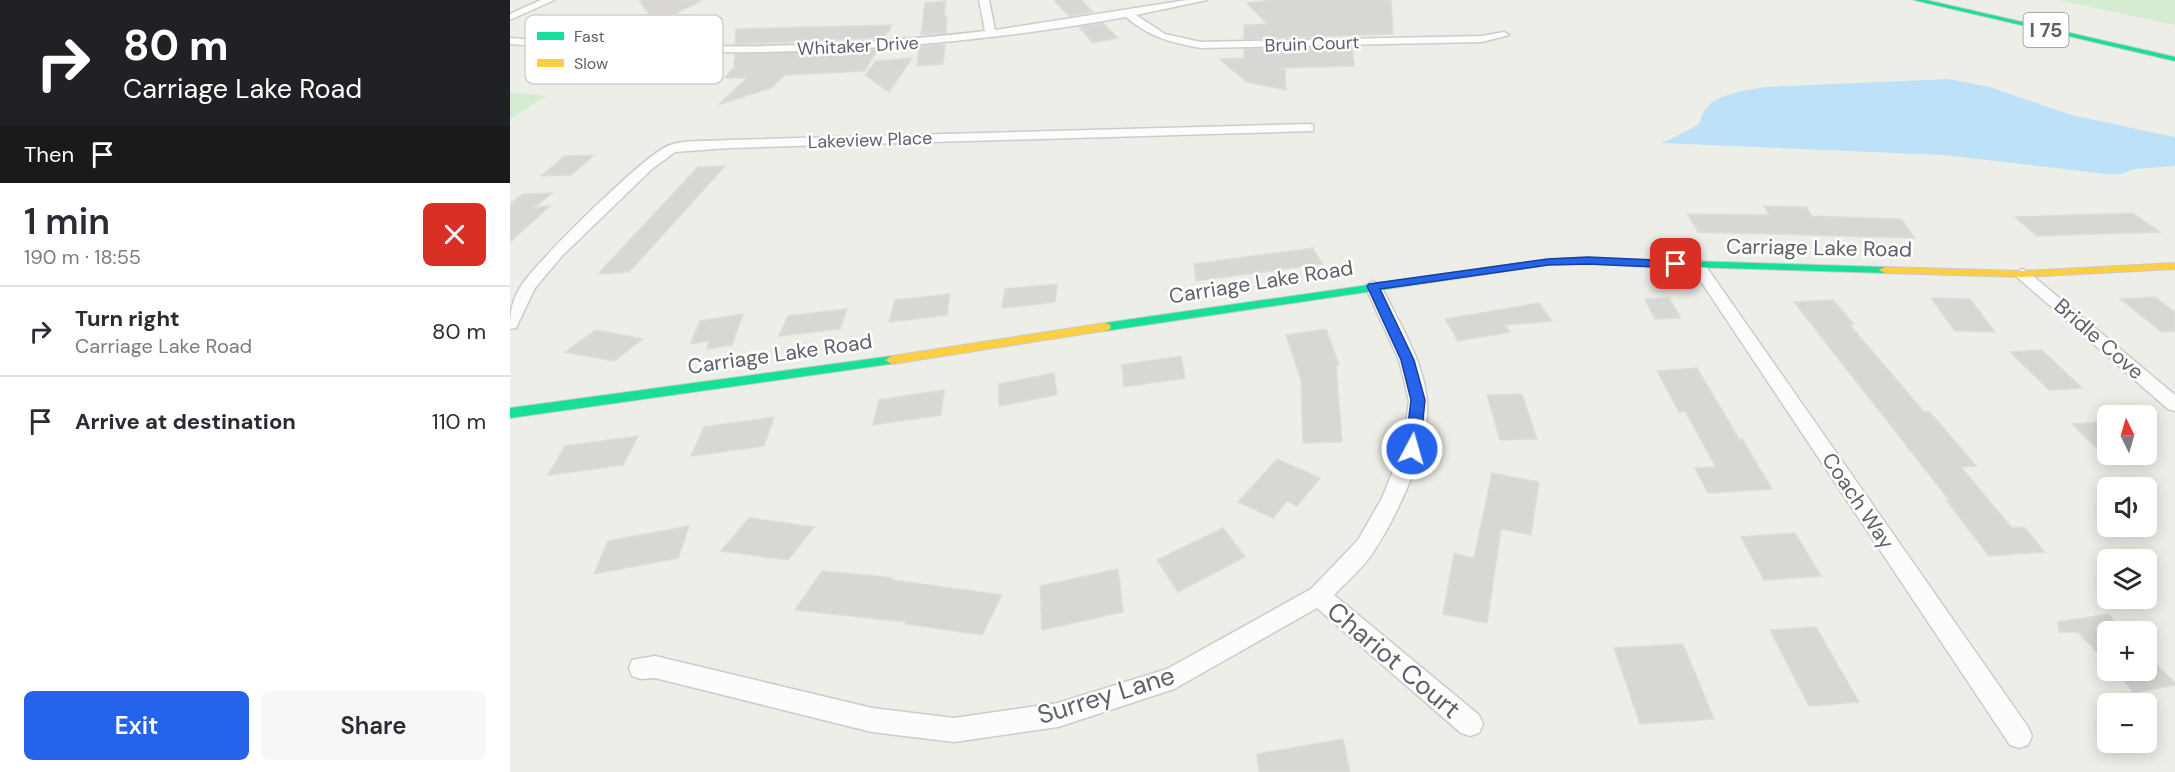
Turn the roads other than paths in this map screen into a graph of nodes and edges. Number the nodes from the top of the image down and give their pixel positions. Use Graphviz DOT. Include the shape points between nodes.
graph roads {
  1 [pos="549,0"];
  2 [pos="984,0"];
  3 [pos="1202,0"];
  4 [pos="1917,0"];
  5 [pos="1959,0"];
  6 [pos="1129,14"];
  7 [pos="510,17"];
  8 [pos="991,35"];
  9 [pos="1504,35"];
  10 [pos="510,41"];
  11 [pos="525,42"];
  12 [pos="2175,48"];
  13 [pos="723,51"];
  14 [pos="2175,59"];
  15 [pos="1309,128"];
  16 [pos="1698,266"];
  17 [pos="2175,266"];
  18 [pos="2022,274"];
  19 [pos="1373,286"];
  20 [pos="510,324"];
  21 [pos="2175,405"];
  22 [pos="510,413"];
  23 [pos="1319,596"];
  24 [pos="641,668"];
  25 [pos="1470,724"];
  26 [pos="2019,736"];
  1 -- 7 [label="street"];
  2 -- 8 [label="street"];
  3 -- 6 [label="street, Whitaker Drive"];
  4 -- 14 [label="main road, I 75"];
  5 -- 12 [label="main road"];
  6 -- 8 [label="street, Whitaker Drive"];
  6 -- 9 [label="street, Bruin Court" via="1146,31 1201,45 1482,39"];
  8 -- 13 [label="street, Whitaker Drive" via="864,47"];
  10 -- 11 [label="street, Whitaker Drive"];
  15 -- 20 [label="street, Lakeview Place" via="672,148 647,166 557,252 528,287"];
  16 -- 18 [label="main road, Carriage Lake Road"];
  16 -- 19 [label="main road, Carriage Lake Road" via="1548,262"];
  16 -- 26 [label="street, Coach Way"];
  17 -- 18 [label="main road, Carriage Lake Road"];
  18 -- 21 [label="street, Bridle Cove"];
  19 -- 22 [label="main road, Carriage Lake Road" via="815,372"];
  19 -- 23 [label="street, Surrey Lane" via="1408,360 1418,400 1412,449 1366,546"];
  23 -- 24 [label="street, Surrey Lane" via="1174,678 1058,715 954,730 872,720 655,667"];
  23 -- 25 [label="street, Chariot Court"];
}
